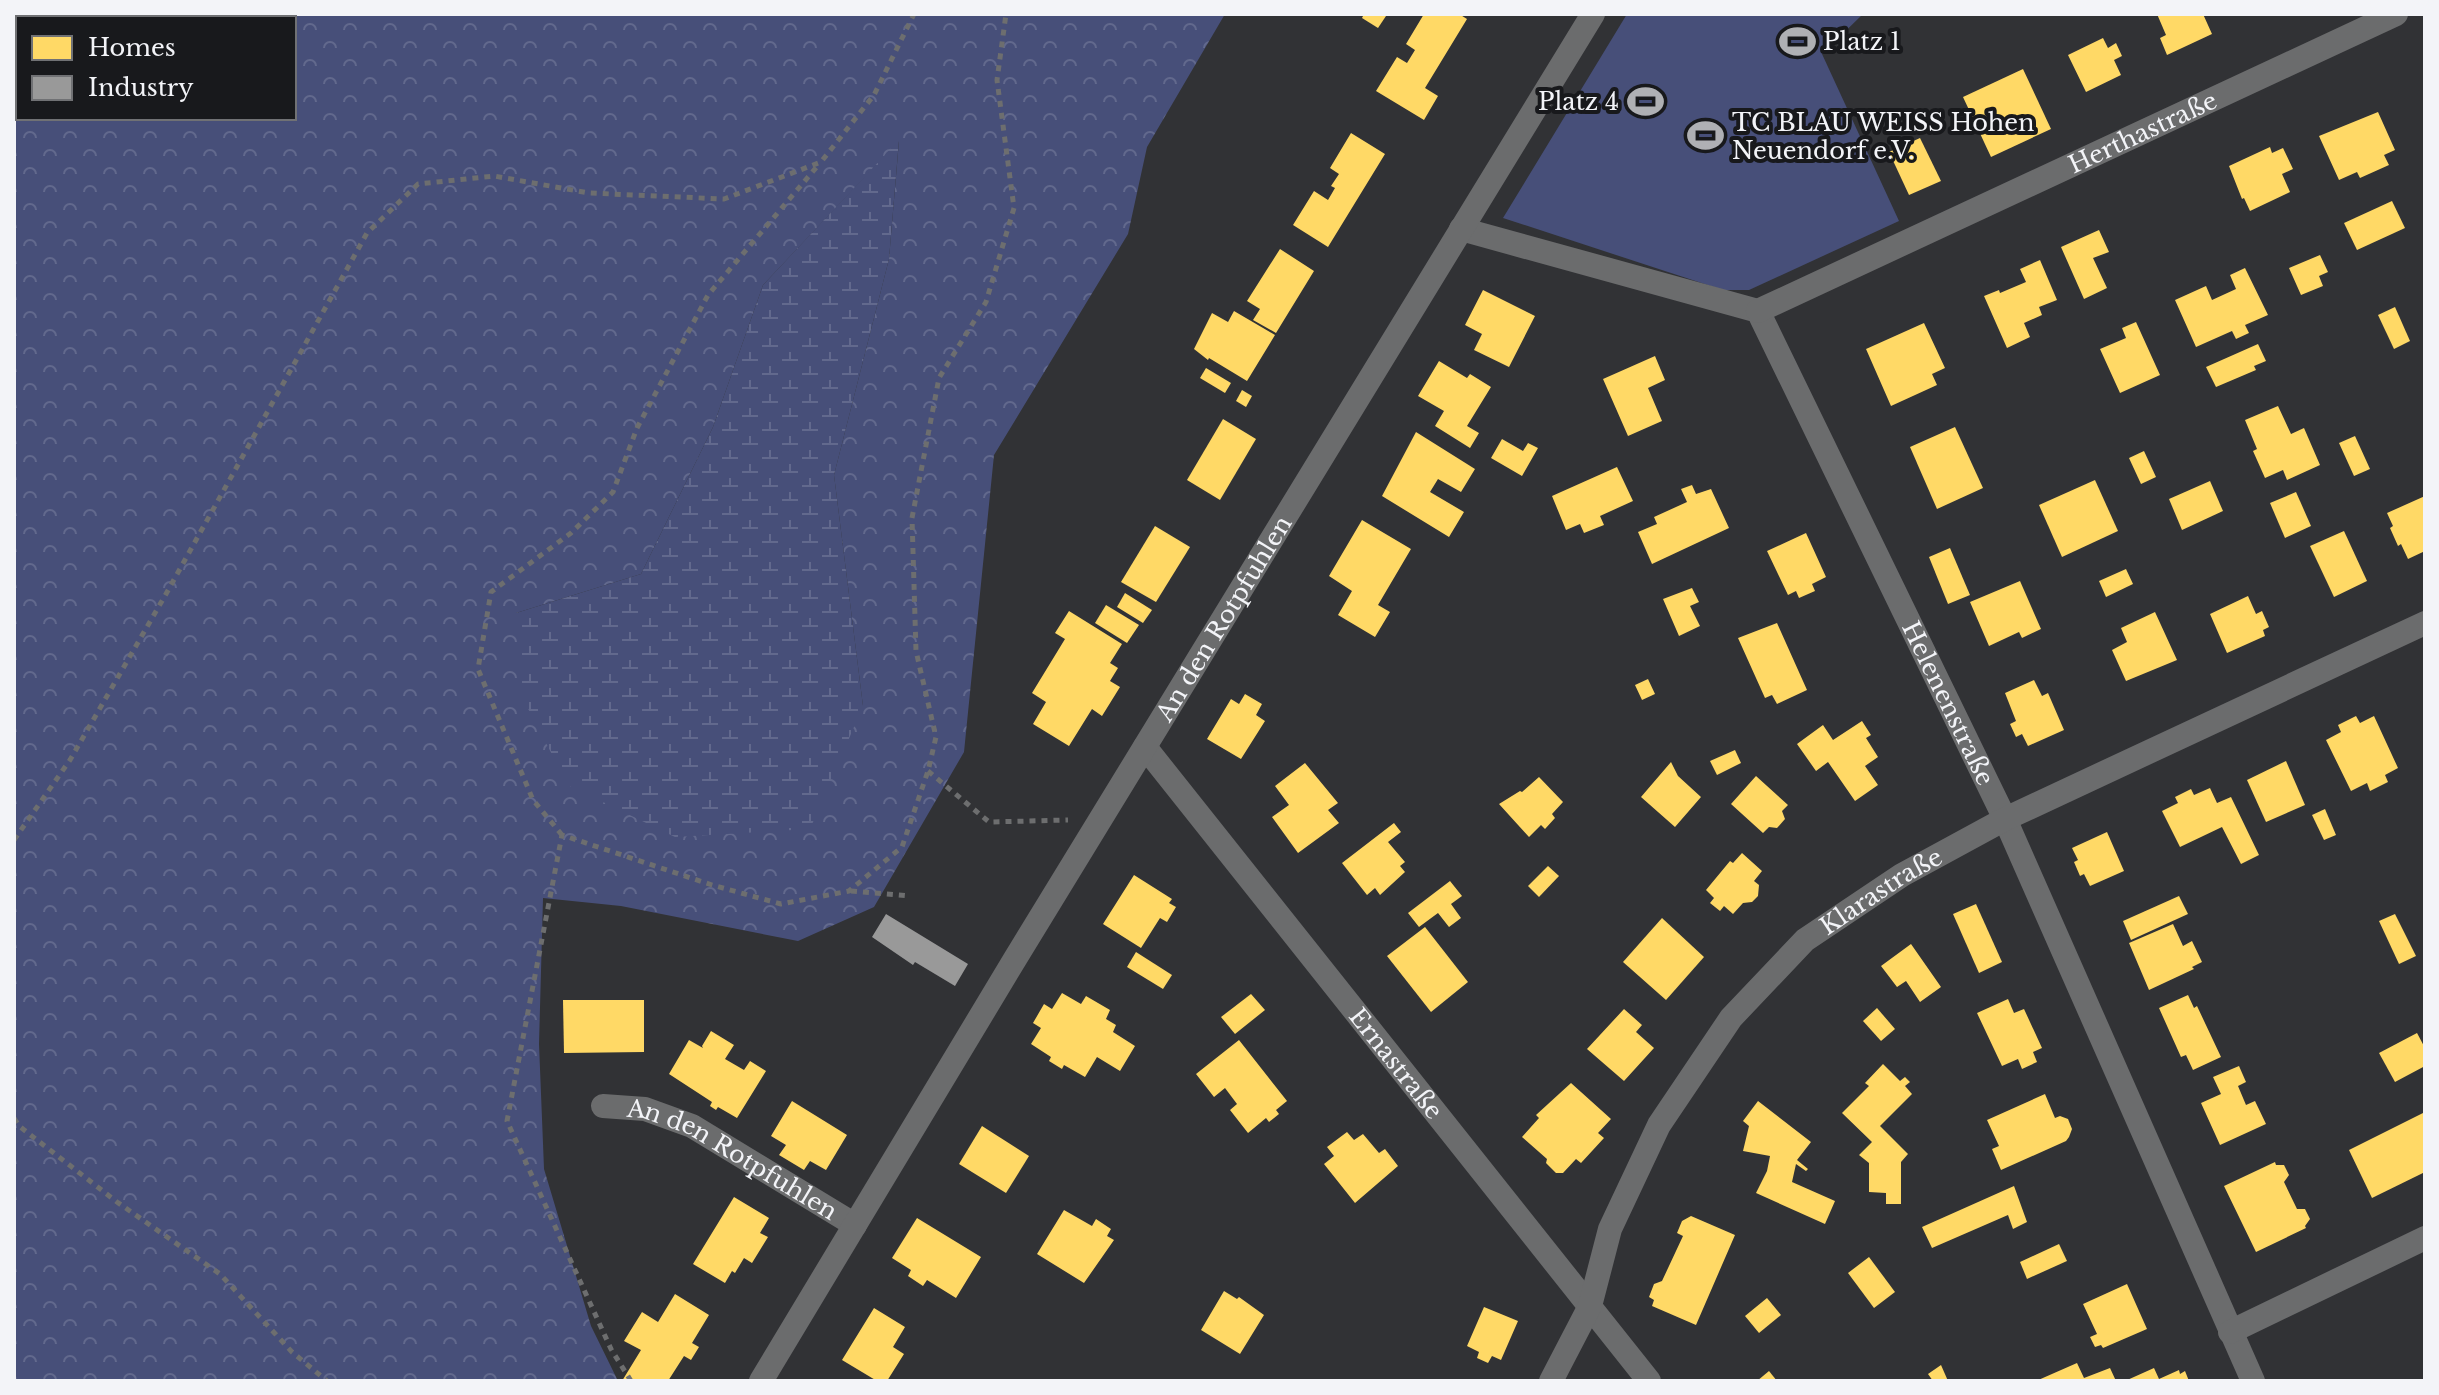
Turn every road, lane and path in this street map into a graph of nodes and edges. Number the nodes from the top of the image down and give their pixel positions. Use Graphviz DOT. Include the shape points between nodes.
graph roads {
  1 [pos="914,14"];
  2 [pos="1006,14"];
  3 [pos="1593,14"];
  4 [pos="2396,14"];
  5 [pos="821,162"];
  6 [pos="1461,229"];
  7 [pos="1758,311"];
  8 [pos="2425,623"];
  9 [pos="1145,747"];
  10 [pos="928,771"];
  11 [pos="1101,819"];
  12 [pos="2005,819"];
  13 [pos="562,835"];
  14 [pos="14,840"];
  15 [pos="849,891"];
  16 [pos="910,896"];
  17 [pos="603,1106"];
  18 [pos="14,1118"];
  19 [pos="855,1225"];
  20 [pos="2425,1238"];
  21 [pos="1590,1306"];
  22 [pos="2230,1332"];
  23 [pos="327,1381"];
  24 [pos="631,1381"];
  25 [pos="761,1381"];
  26 [pos="1551,1381"];
  27 [pos="1649,1381"];
  28 [pos="2253,1381"];
  1 -- 5 [label="path" via="874,95"];
  2 -- 10 [label="path" via="997,80 1014,208 986,302 939,378 912,518 916,651 936,737"];
  3 -- 6 [label="street, An den Rotpfuhlen"];
  4 -- 7 [label="street, Herthastraße"];
  5 -- 13 [label="path" via="708,295 637,428 613,492 571,533 491,592 478,669 533,800"];
  5 -- 14 [label="path" via="724,199 589,193 494,176 418,184 367,233 86,732"];
  6 -- 7 [label="street"];
  6 -- 9 [label="street, An den Rotpfuhlen"];
  7 -- 12 [label="street, Helenenstraße"];
  8 -- 12 [label="street, Klarastraße"];
  9 -- 11 [label="street, An den Rotpfuhlen"];
  9 -- 21 [label="street, Ernastraße"];
  10 -- 11 [label="path" via="989,822"];
  10 -- 15 [label="path" via="902,847"];
  11 -- 19 [label="street, An den Rotpfuhlen"];
  12 -- 21 [label="street, Klarastraße" via="1902,875 1805,940 1731,1018 1659,1125 1610,1229"];
  12 -- 22 [label="street, Helenenstraße"];
  13 -- 15 [label="path" via="781,904"];
  13 -- 24 [label="path" via="507,1121 611,1349"];
  15 -- 16 [label="path"];
  17 -- 19 [label="street, An den Rotpfuhlen" via="645,1109 692,1126"];
  18 -- 23 [label="path" via="117,1202 220,1274 292,1352"];
  19 -- 25 [label="street, An den Rotpfuhlen"];
  20 -- 22 [label="street"];
  21 -- 26 [label="street, Klarastraße"];
  21 -- 27 [label="street, Ernastraße"];
  22 -- 28 [label="street, Helenenstraße"];
}
